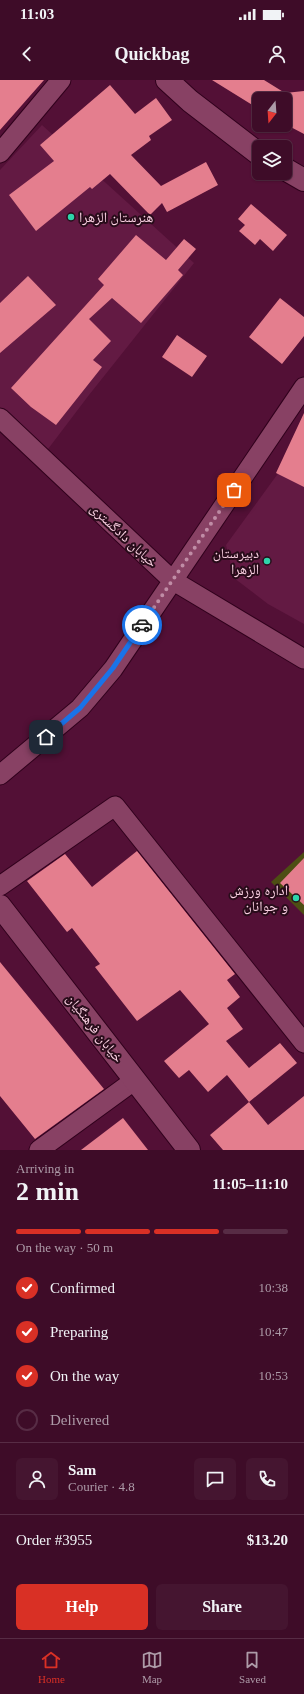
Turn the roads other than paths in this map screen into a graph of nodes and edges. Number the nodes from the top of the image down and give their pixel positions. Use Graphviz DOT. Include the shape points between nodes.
graph roads {
  1 [pos="61,80"];
  2 [pos="167,80"];
  3 [pos="252,149"];
  4 [pos="0,153"];
  5 [pos="292,173"];
  6 [pos="304,180"];
  7 [pos="304,387"];
  8 [pos="0,418"];
  9 [pos="172,580"];
  10 [pos="304,659"];
  11 [pos="0,775"];
  12 [pos="0,886"];
  13 [pos="0,906"];
  14 [pos="304,1044"];
  15 [pos="135,1080"];
  16 [pos="39,1150"];
  17 [pos="190,1150"];
  1 -- 4 [label="street"];
  2 -- 3 [label="street"];
  5 -- 6 [label="street"];
  7 -- 9 [label="street"];
  8 -- 9 [label="street, خیابان دادگستری"];
  9 -- 10 [label="street, خیابان دادگستری"];
  9 -- 11 [label="street" via="113,668 80,708"];
  12 -- 14 [label="street" via="115,806"];
  13 -- 15 [label="street, خیابان فرهنگیان"];
  15 -- 16 [label="street"];
  15 -- 17 [label="street, خیابان فرهنگیان"];
}
